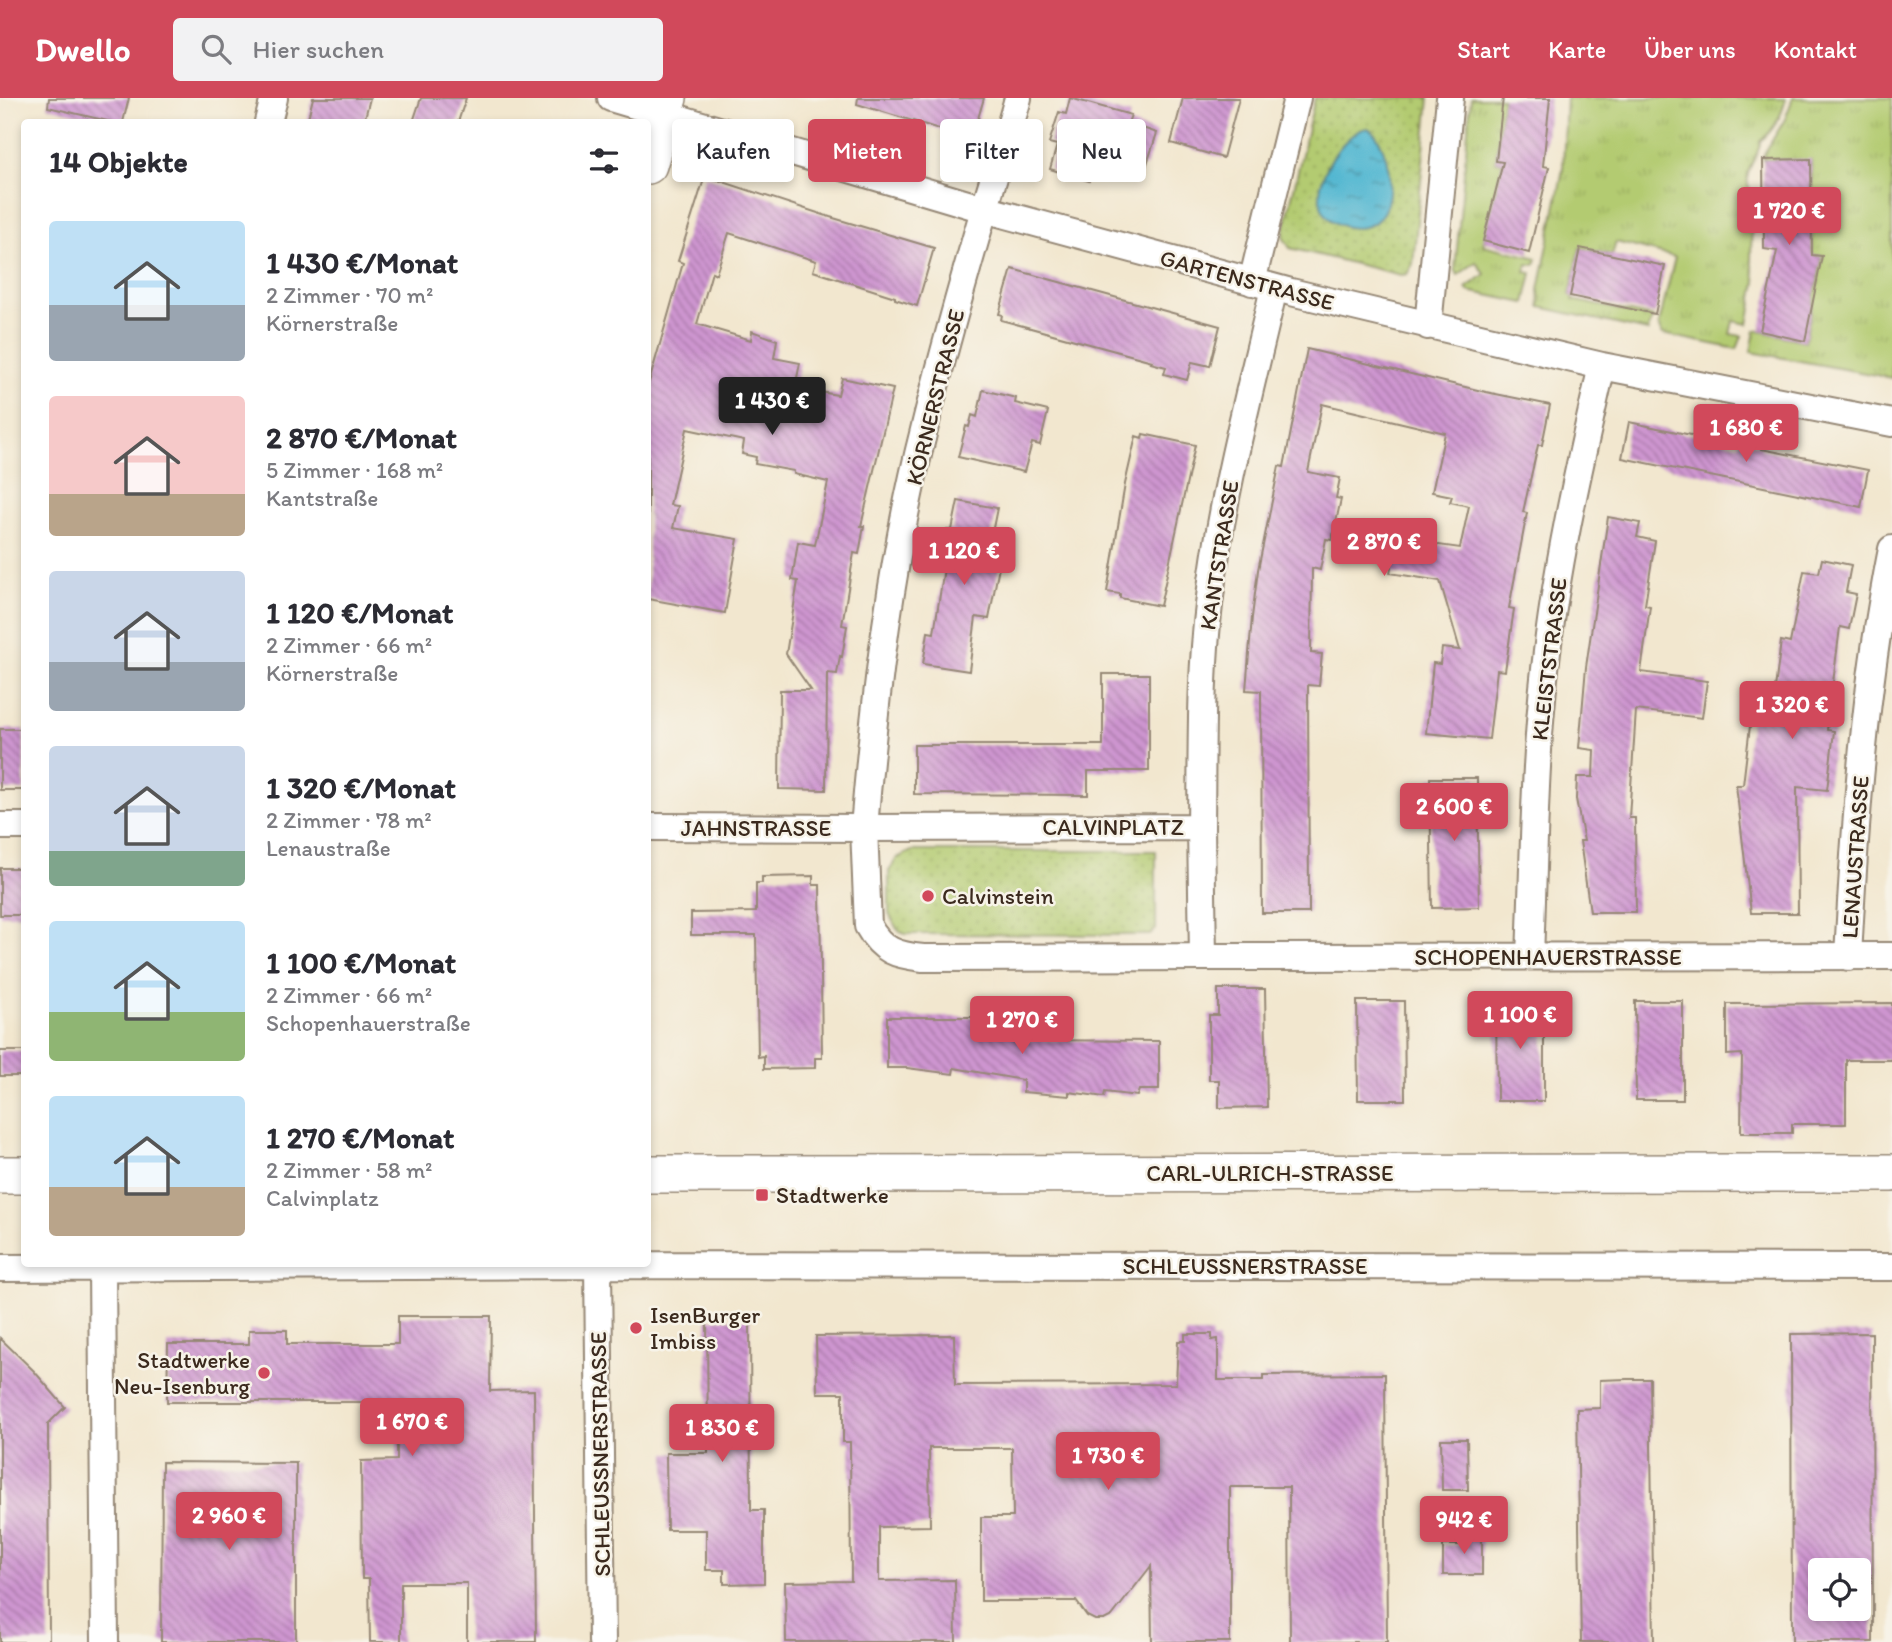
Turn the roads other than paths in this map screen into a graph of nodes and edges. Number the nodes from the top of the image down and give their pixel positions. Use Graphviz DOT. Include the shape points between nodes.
graph roads {
  1 [pos="274,98"];
  2 [pos="611,98"];
  3 [pos="1018,98"];
  4 [pos="1297,98"];
  5 [pos="1450,98"];
  6 [pos="666,106"];
  7 [pos="269,119"];
  8 [pos="651,155"];
  9 [pos="984,209"];
  10 [pos="1263,285"];
  11 [pos="1428,326"];
  12 [pos="1602,366"];
  13 [pos="1892,423"];
  14 [pos="1892,550"];
  15 [pos="0,826"];
  16 [pos="21,826"];
  17 [pos="651,827"];
  18 [pos="1201,827"];
  19 [pos="864,828"];
  20 [pos="1530,956"];
  21 [pos="1892,956"];
  22 [pos="1203,957"];
  23 [pos="1848,957"];
  24 [pos="1892,1173"];
  25 [pos="651,1174"];
  26 [pos="0,1175"];
  27 [pos="21,1175"];
  28 [pos="651,1265"];
  29 [pos="102,1267"];
  30 [pos="598,1267"];
  31 [pos="1892,1267"];
  32 [pos="0,1268"];
  33 [pos="105,1642"];
  34 [pos="602,1642"];
  1 -- 7 [label="street"];
  2 -- 6 [label="street, GARTENSTRASSE"];
  3 -- 9 [label="street, KÖRNERSTRASSE"];
  4 -- 10 [label="street, KANTSTRASSE"];
  5 -- 11 [label="street"];
  6 -- 8 [label="main road"];
  6 -- 9 [label="street, GARTENSTRASSE"];
  9 -- 10 [label="street, GARTENSTRASSE"];
  9 -- 19 [label="street, KÖRNERSTRASSE" via="923,430 902,533 877,689"];
  10 -- 11 [label="street, GARTENSTRASSE"];
  10 -- 18 [label="street, KANTSTRASSE" via="1209,603"];
  11 -- 12 [label="street, GARTENSTRASSE"];
  12 -- 13 [label="street, GARTENSTRASSE"];
  12 -- 20 [label="street, KLEISTSTRASSE" via="1564,542 1545,670 1535,777"];
  14 -- 23 [label="street, LENAUSTRASSE" via="1863,733"];
  15 -- 16 [label="street"];
  17 -- 19 [label="street, JAHNSTRASSE"];
  18 -- 19 [label="street, CALVINPLATZ"];
  18 -- 22 [label="street, CALVINPLATZ"];
  19 -- 22 [label="street" via="868,926 885,947 900,955"];
  20 -- 22 [label="street, SCHOPENHAUERSTRASSE"];
  20 -- 23 [label="street, SCHOPENHAUERSTRASSE"];
  21 -- 23 [label="street, SCHOPENHAUERSTRASSE"];
  24 -- 25 [label="main road, CARL-ULRICH-STRASSE"];
  26 -- 27 [label="main road"];
  28 -- 31 [label="street, SCHLEUSSNERSTRASSE"];
  29 -- 32 [label="street, SCHLEUSSNERSTRASSE"];
  29 -- 33 [label="street"];
  30 -- 34 [label="street, SCHLEUSSNERSTRASSE"];
}
